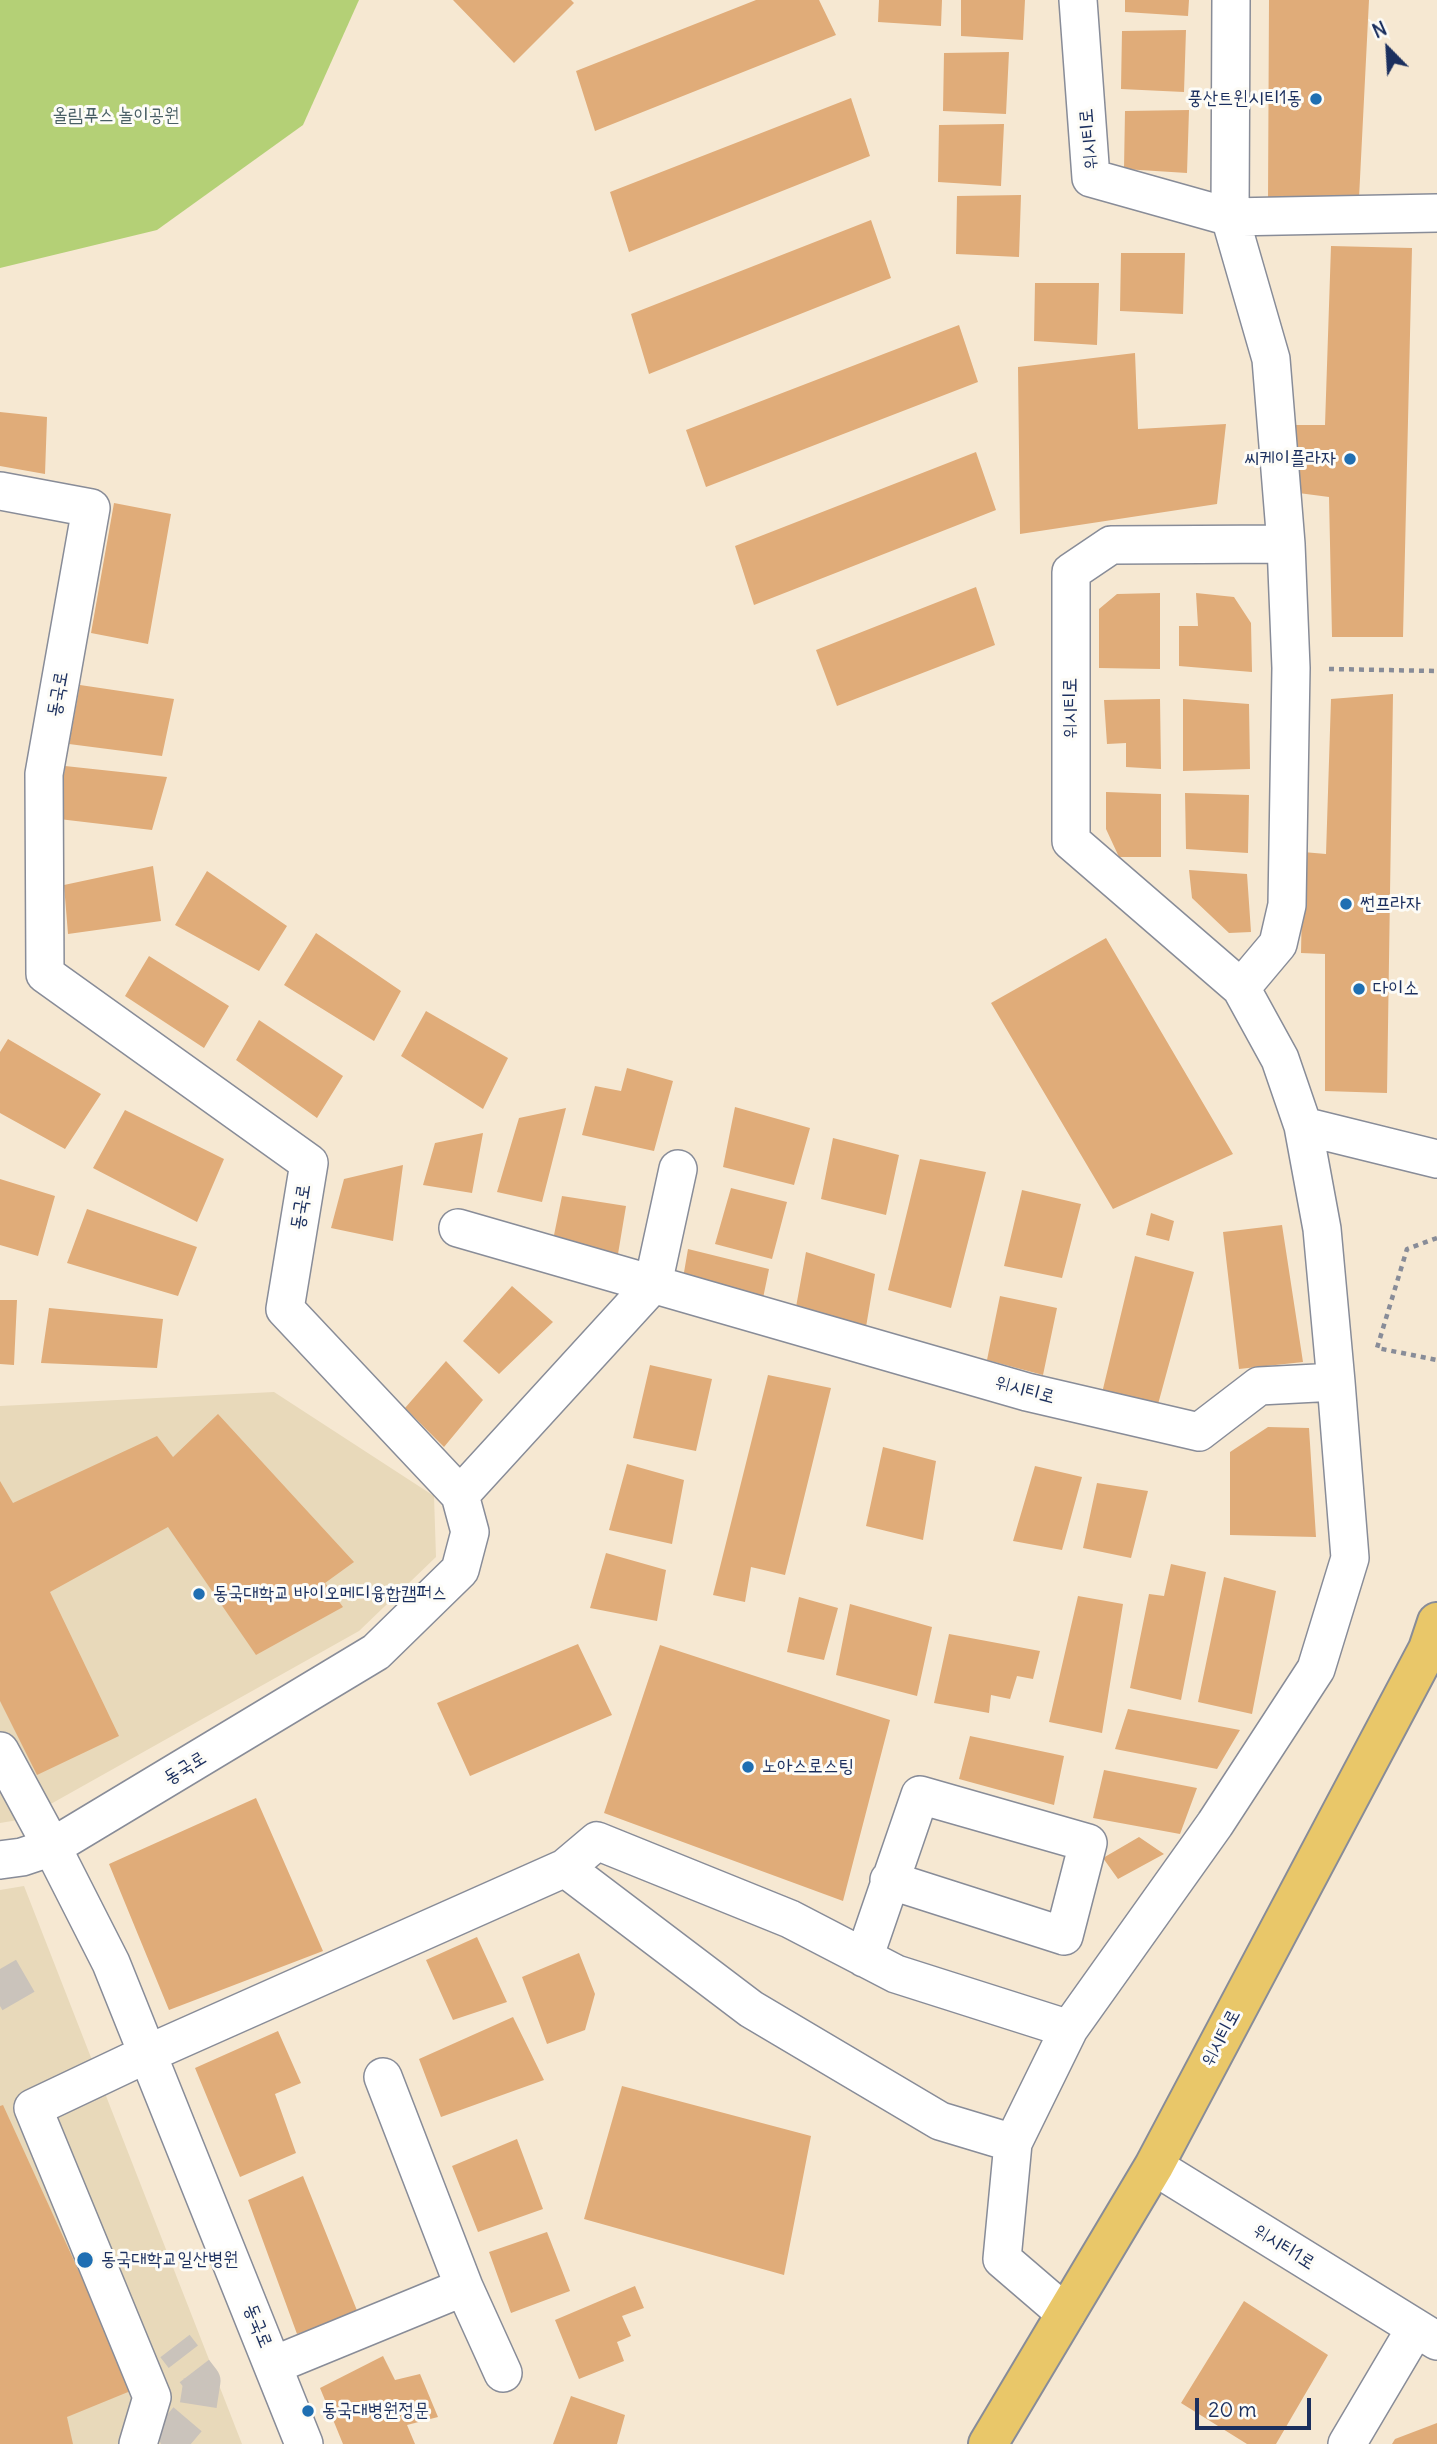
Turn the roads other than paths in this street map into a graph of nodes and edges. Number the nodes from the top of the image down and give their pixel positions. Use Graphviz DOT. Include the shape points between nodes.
graph roads {
  1 [pos="1078,0"];
  2 [pos="1231,0"];
  3 [pos="1437,213"];
  4 [pos="1230,217"];
  5 [pos="0,491"];
  6 [pos="1286,544"];
  7 [pos="1241,988"];
  8 [pos="1303,1126"];
  9 [pos="1437,1159"];
  10 [pos="678,1169"];
  11 [pos="458,1228"];
  12 [pos="653,1284"];
  13 [pos="1336,1382"];
  14 [pos="460,1495"];
  15 [pos="1437,1622"];
  16 [pos="0,1751"];
  17 [pos="52,1847"];
  18 [pos="0,1860"];
  19 [pos="565,1868"];
  20 [pos="890,1880"];
  21 [pos="864,1958"];
  22 [pos="1069,2029"];
  23 [pos="147,2054"];
  24 [pos="383,2077"];
  25 [pos="1013,2143"];
  26 [pos="1154,2165"];
  27 [pos="464,2287"];
  28 [pos="1066,2314"];
  29 [pos="1426,2335"];
  30 [pos="274,2365"];
  31 [pos="503,2373"];
  32 [pos="138,2444"];
  33 [pos="303,2444"];
  34 [pos="988,2444"];
  35 [pos="1348,2444"];
  1 -- 4 [label="street, 위시티로" via="1091,178"];
  2 -- 4 [label="street"];
  3 -- 4 [label="street, 위시티로"];
  4 -- 6 [label="street" via="1271,359"];
  5 -- 14 [label="street, 동국로" via="91,508 44,774 45,975 309,1163 285,1309"];
  6 -- 7 [label="street" via="1291,668 1287,905 1278,944"];
  6 -- 7 [label="street, 위시티로" via="1111,545 1072,572 1071,841"];
  7 -- 8 [label="street, 위시티로" via="1280,1059"];
  8 -- 9 [label="street"];
  8 -- 13 [label="street, 위시티로" via="1322,1229"];
  10 -- 12 [label="street"];
  11 -- 12 [label="street, 위시티로"];
  12 -- 13 [label="street, 위시티로" via="1027,1392 1199,1432 1259,1385"];
  12 -- 14 [label="street"];
  13 -- 22 [label="street" via="1350,1558 1316,1669 1215,1824"];
  14 -- 17 [label="street, 동국로" via="470,1532 460,1570 376,1652"];
  15 -- 26 [label="main road, 위시티로" via="1428,1649"];
  16 -- 17 [label="street"];
  17 -- 18 [label="street, 동국로"];
  17 -- 23 [label="street, 동국로" via="111,1963"];
  19 -- 21 [label="street" via="597,1841 790,1919"];
  19 -- 23 [label="street"];
  19 -- 25 [label="street" via="751,2009 940,2121"];
  20 -- 20 [label="street" via="920,1795 1088,1843 1064,1937"];
  20 -- 21 [label="street"];
  21 -- 22 [label="street" via="896,1974"];
  22 -- 25 [label="street"];
  23 -- 30 [label="street, 동국로"];
  23 -- 32 [label="street" via="33,2109 152,2397"];
  24 -- 27 [label="street"];
  25 -- 28 [label="street" via="1003,2259"];
  26 -- 28 [label="main road, 위시티로"];
  26 -- 29 [label="street, 위시티1로"];
  27 -- 30 [label="street, 동국로"];
  27 -- 31 [label="street"];
  28 -- 34 [label="main road, 위시티로"];
  29 -- 35 [label="street, 위시티1로"];
  30 -- 33 [label="street, 동국로"];
}
